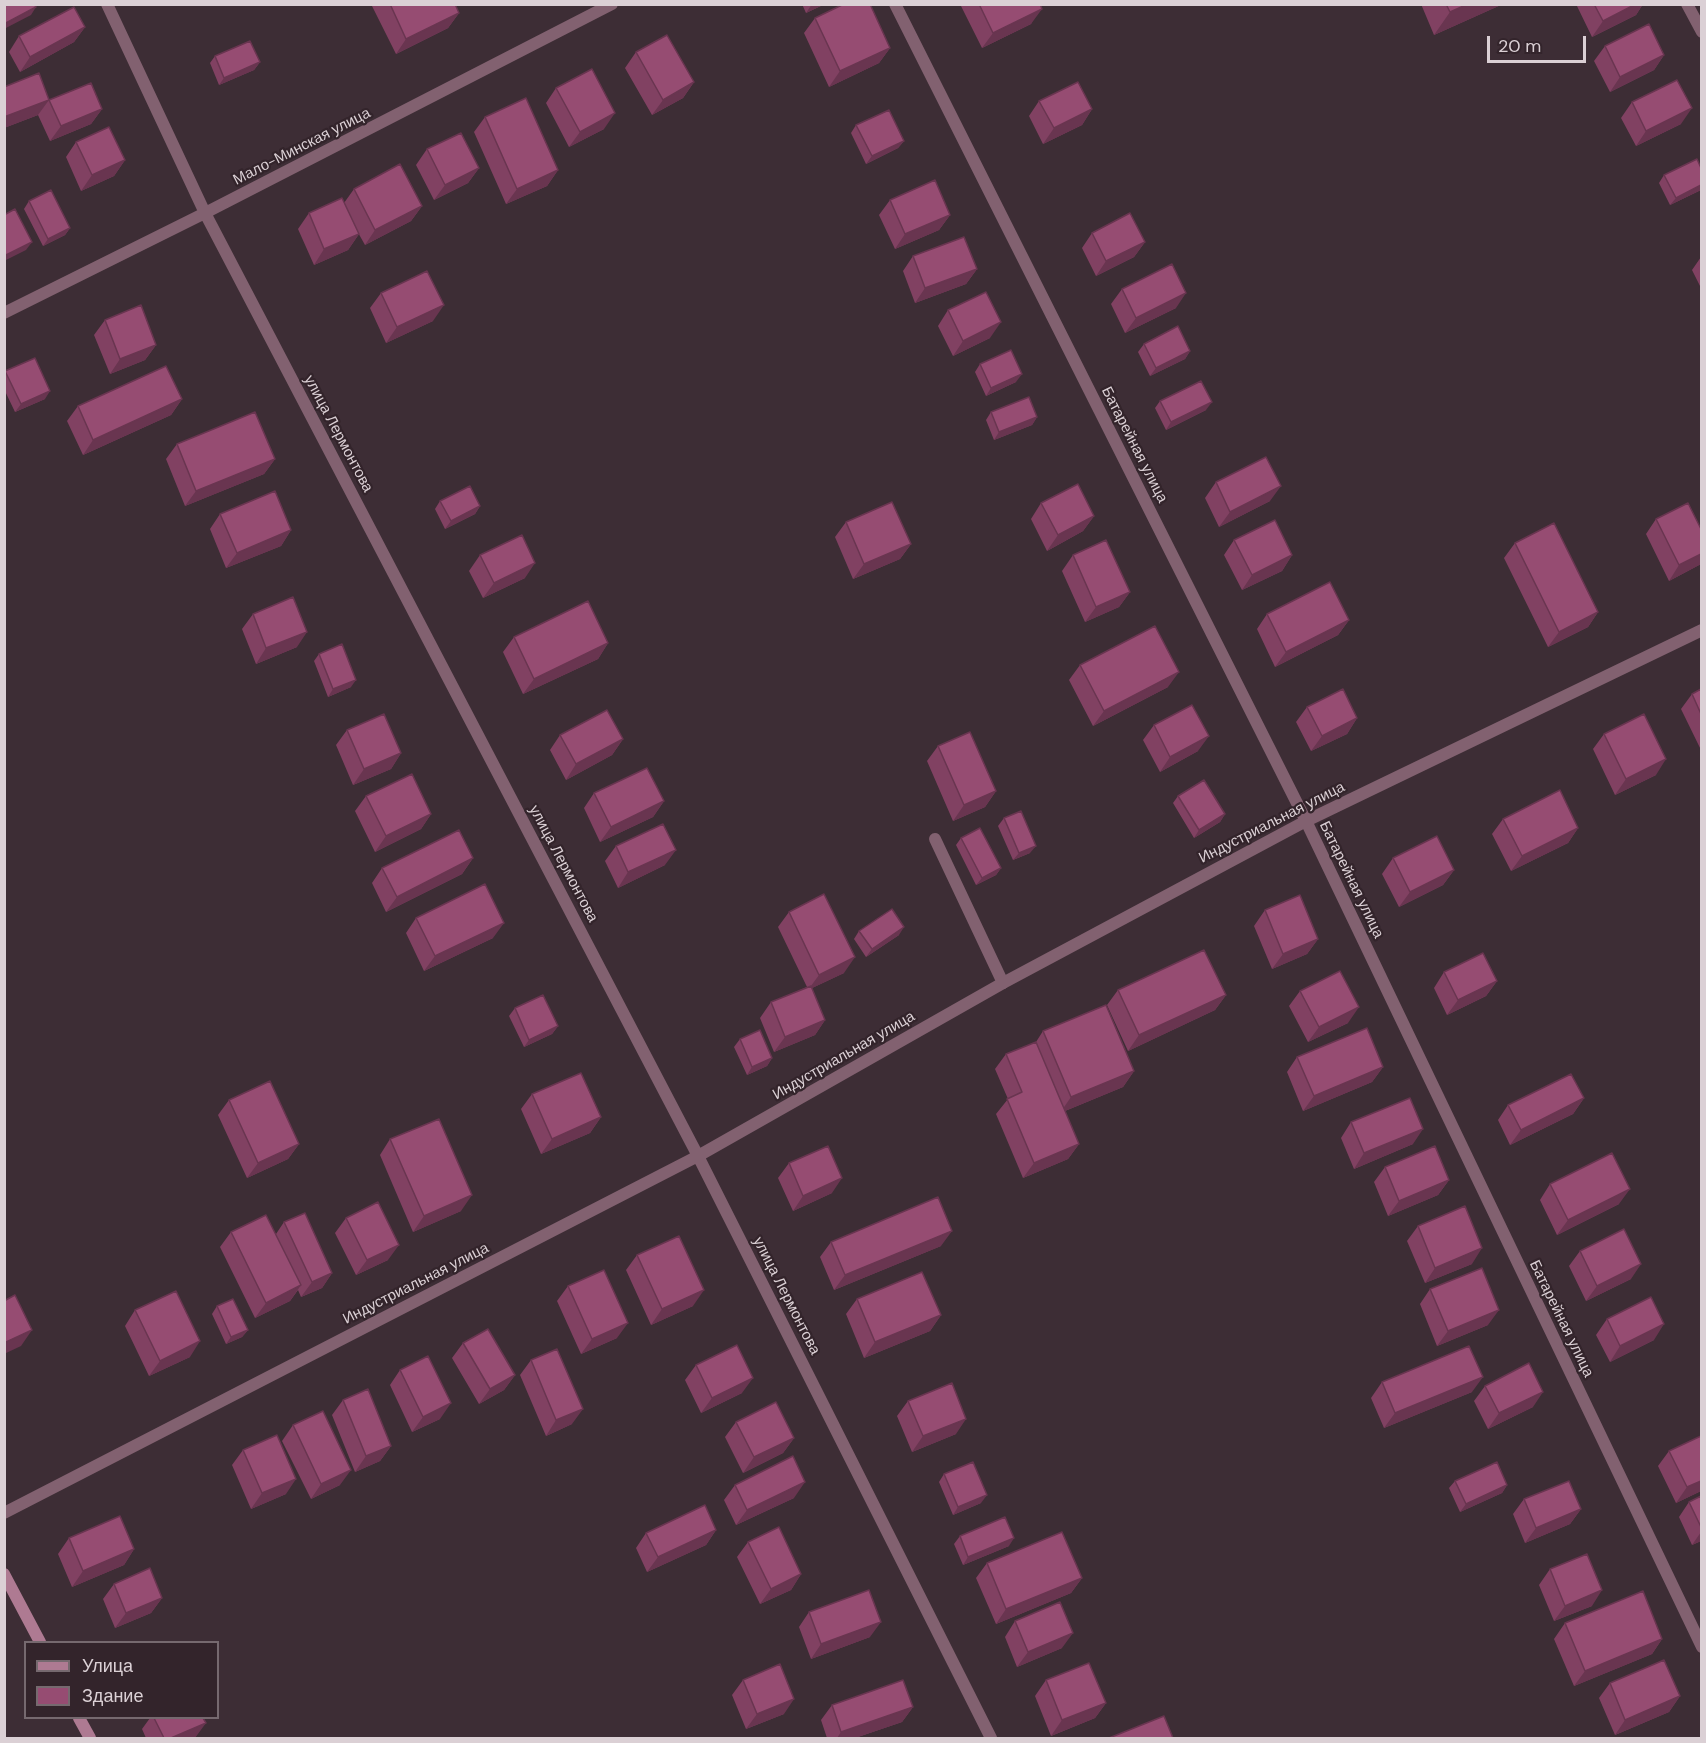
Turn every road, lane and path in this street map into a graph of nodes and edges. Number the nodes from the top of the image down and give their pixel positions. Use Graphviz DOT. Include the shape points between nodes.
graph roads {
  1 [pos="107,4"];
  2 [pos="612,4"];
  3 [pos="895,4"];
  4 [pos="1688,4"];
  5 [pos="1701,32"];
  6 [pos="205,213"];
  7 [pos="4,313"];
  8 [pos="1701,630"];
  9 [pos="1306,821"];
  10 [pos="935,839"];
  11 [pos="1003,983"];
  12 [pos="699,1156"];
  13 [pos="4,1513"];
  14 [pos="4,1574"];
  15 [pos="39,1641"];
  16 [pos="1701,1647"];
  17 [pos="80,1719"];
  18 [pos="90,1738"];
  19 [pos="991,1738"];
  1 -- 6 [label="street, улица Лермонтова"];
  2 -- 6 [label="street, Мало-Минская улица"];
  3 -- 9 [label="street, Батарейная улица"];
  4 -- 5 [label="street"];
  6 -- 7 [label="street, Мало-Минская улица"];
  6 -- 12 [label="street, улица Лермонтова"];
  8 -- 9 [label="street, Индустриальная улица"];
  9 -- 11 [label="street, Индустриальная улица"];
  9 -- 16 [label="street, Батарейная улица"];
  10 -- 11 [label="street"];
  11 -- 12 [label="street, Индустриальная улица"];
  12 -- 13 [label="street, Индустриальная улица"];
  12 -- 19 [label="street, улица Лермонтова"];
  14 -- 15 [label="street"];
  17 -- 18 [label="street"];
}
